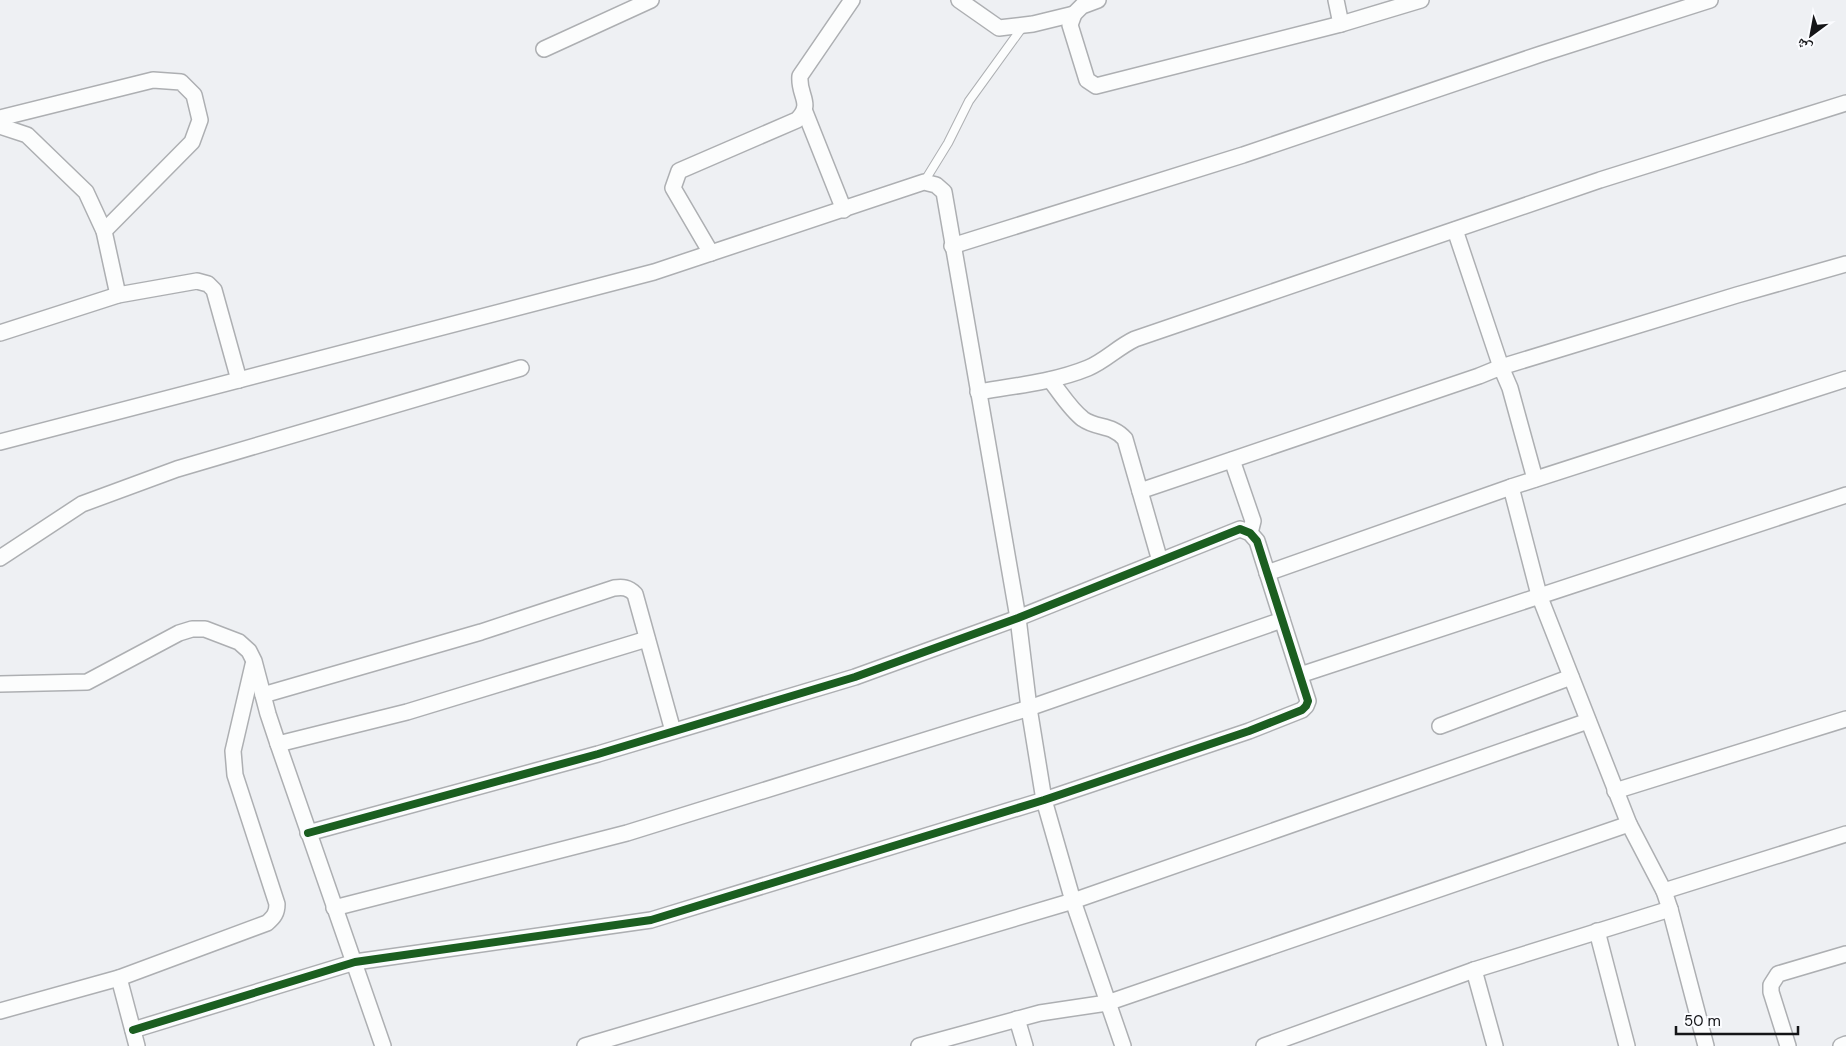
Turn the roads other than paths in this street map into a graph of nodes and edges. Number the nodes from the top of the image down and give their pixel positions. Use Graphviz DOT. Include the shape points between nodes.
graph roads {
  1 [pos="651,0"];
  2 [pos="852,0"];
  3 [pos="959,0"];
  4 [pos="1098,0"];
  5 [pos="1336,0"];
  6 [pos="1421,0"];
  7 [pos="1710,0"];
  8 [pos="1074,14"];
  9 [pos="1341,24"];
  10 [pos="1024,25"];
  11 [pos="544,49"];
  12 [pos="1846,103"];
  13 [pos="805,112"];
  14 [pos="0,118"];
  15 [pos="0,126"];
  16 [pos="924,182"];
  17 [pos="844,210"];
  18 [pos="1455,230"];
  19 [pos="104,231"];
  20 [pos="952,246"];
  21 [pos="711,253"];
  22 [pos="1846,264"];
  23 [pos="118,294"];
  24 [pos="0,333"];
  25 [pos="1501,367"];
  26 [pos="522,368"];
  27 [pos="1846,379"];
  28 [pos="239,380"];
  29 [pos="1050,380"];
  30 [pos="978,392"];
  31 [pos="0,442"];
  32 [pos="1232,460"];
  33 [pos="1535,479"];
  34 [pos="1511,487"];
  35 [pos="1140,491"];
  36 [pos="1846,495"];
  37 [pos="1250,534"];
  38 [pos="0,558"];
  39 [pos="1160,561"];
  40 [pos="1267,573"];
  41 [pos="1539,594"];
  42 [pos="1018,618"];
  43 [pos="1282,620"];
  44 [pos="647,639"];
  45 [pos="254,661"];
  46 [pos="1300,675"];
  47 [pos="1571,678"];
  48 [pos="0,684"];
  49 [pos="263,695"];
  50 [pos="1029,708"];
  51 [pos="1846,719"];
  52 [pos="1588,721"];
  53 [pos="1440,726"];
  54 [pos="673,731"];
  55 [pos="278,744"];
  56 [pos="1615,790"];
  57 [pos="1044,800"];
  58 [pos="1628,824"];
  59 [pos="308,832"];
  60 [pos="1846,834"];
  61 [pos="1664,891"];
  62 [pos="1073,901"];
  63 [pos="334,908"];
  64 [pos="1670,909"];
  65 [pos="1597,931"];
  66 [pos="1846,954"];
  67 [pos="355,962"];
  68 [pos="1474,970"];
  69 [pos="118,978"];
  70 [pos="1107,1004"];
  71 [pos="0,1011"];
  72 [pos="1017,1019"];
  73 [pos="133,1030"];
  74 [pos="1846,1044"];
  75 [pos="379,1045"];
  76 [pos="137,1046"];
  77 [pos="585,1046"];
  78 [pos="919,1046"];
  79 [pos="1025,1046"];
  80 [pos="1123,1046"];
  81 [pos="1264,1046"];
  82 [pos="1495,1046"];
  83 [pos="1626,1046"];
  84 [pos="1706,1046"];
  85 [pos="1788,1046"];
  86 [pos="1841,1046"];
  1 -- 11 [label="street"];
  2 -- 13 [label="street" via="800,76"];
  3 -- 10 [label="street" via="999,28"];
  4 -- 8 [label="street" via="1082,6"];
  5 -- 9 [label="street"];
  6 -- 9 [label="street"];
  7 -- 20 [label="street" via="1243,155"];
  8 -- 9 [label="street" via="1070,25 1087,80 1096,86"];
  8 -- 10 [label="street"];
  10 -- 16 [label="lane" via="969,101"];
  12 -- 18 [label="street" via="1600,180"];
  13 -- 17 [label="street"];
  13 -- 21 [label="street" via="797,120 680,171 673,188"];
  14 -- 19 [label="street" via="153,80 180,82 194,95 200,120 192,142"];
  15 -- 19 [label="street" via="27,135 86,192"];
  16 -- 17 [label="street"];
  16 -- 20 [label="street" via="936,185 944,192"];
  17 -- 21 [label="street"];
  18 -- 25 [label="street"];
  18 -- 29 [label="street" via="1135,339 1090,367"];
  19 -- 23 [label="street"];
  20 -- 30 [label="street"];
  21 -- 28 [label="street" via="654,272"];
  22 -- 25 [label="street"];
  23 -- 24 [label="street"];
  23 -- 28 [label="street" via="197,282 208,284 214,290"];
  25 -- 32 [label="street"];
  25 -- 33 [label="street" via="1510,388"];
  26 -- 38 [label="street" via="168,472 82,504"];
  27 -- 33 [label="street"];
  28 -- 31 [label="street"];
  29 -- 30 [label="street"];
  29 -- 35 [label="street" via="1084,419 1110,427 1125,439"];
  30 -- 42 [label="street"];
  32 -- 35 [label="street"];
  32 -- 37 [label="street" via="1253,520"];
  33 -- 34 [label="street"];
  34 -- 40 [label="street"];
  34 -- 41 [label="street"];
  35 -- 39 [label="street"];
  36 -- 41 [label="street"];
  37 -- 39 [label="street" via="1240,529"];
  37 -- 40 [label="street"];
  39 -- 42 [label="street"];
  40 -- 43 [label="street"];
  41 -- 46 [label="street"];
  41 -- 47 [label="street"];
  42 -- 50 [label="street"];
  42 -- 54 [label="street" via="855,676"];
  43 -- 46 [label="street"];
  43 -- 50 [label="street"];
  44 -- 49 [label="street" via="635,594 630,589 614,588 481,632"];
  44 -- 54 [label="street"];
  44 -- 55 [label="street" via="407,712"];
  45 -- 48 [label="street" via="239,642 206,629 192,628 87,682"];
  45 -- 49 [label="street"];
  45 -- 69 [label="street" via="233,751 235,775 277,912 267,923"];
  46 -- 57 [label="street" via="1308,701 1302,710"];
  47 -- 52 [label="street"];
  47 -- 53 [label="street"];
  49 -- 55 [label="street"];
  50 -- 57 [label="street"];
  50 -- 63 [label="street" via="627,833"];
  51 -- 56 [label="street"];
  52 -- 56 [label="street"];
  52 -- 62 [label="street"];
  54 -- 59 [label="street"];
  55 -- 59 [label="street"];
  56 -- 58 [label="street"];
  57 -- 62 [label="street"];
  57 -- 67 [label="street" via="651,920"];
  58 -- 61 [label="street"];
  58 -- 70 [label="street"];
  59 -- 63 [label="street"];
  60 -- 61 [label="street"];
  61 -- 64 [label="street"];
  62 -- 70 [label="street"];
  62 -- 77 [label="street"];
  63 -- 67 [label="street"];
  64 -- 65 [label="street"];
  64 -- 84 [label="street"];
  65 -- 68 [label="street"];
  65 -- 83 [label="street"];
  66 -- 85 [label="street" via="1778,974 1774,978 1771,992"];
  67 -- 73 [label="street"];
  67 -- 75 [label="street"];
  68 -- 81 [label="street"];
  68 -- 82 [label="street"];
  69 -- 71 [label="street"];
  69 -- 73 [label="street"];
  70 -- 72 [label="street"];
  70 -- 80 [label="street"];
  72 -- 78 [label="street"];
  72 -- 79 [label="street"];
  73 -- 76 [label="street"];
  74 -- 86 [label="street"];
}
